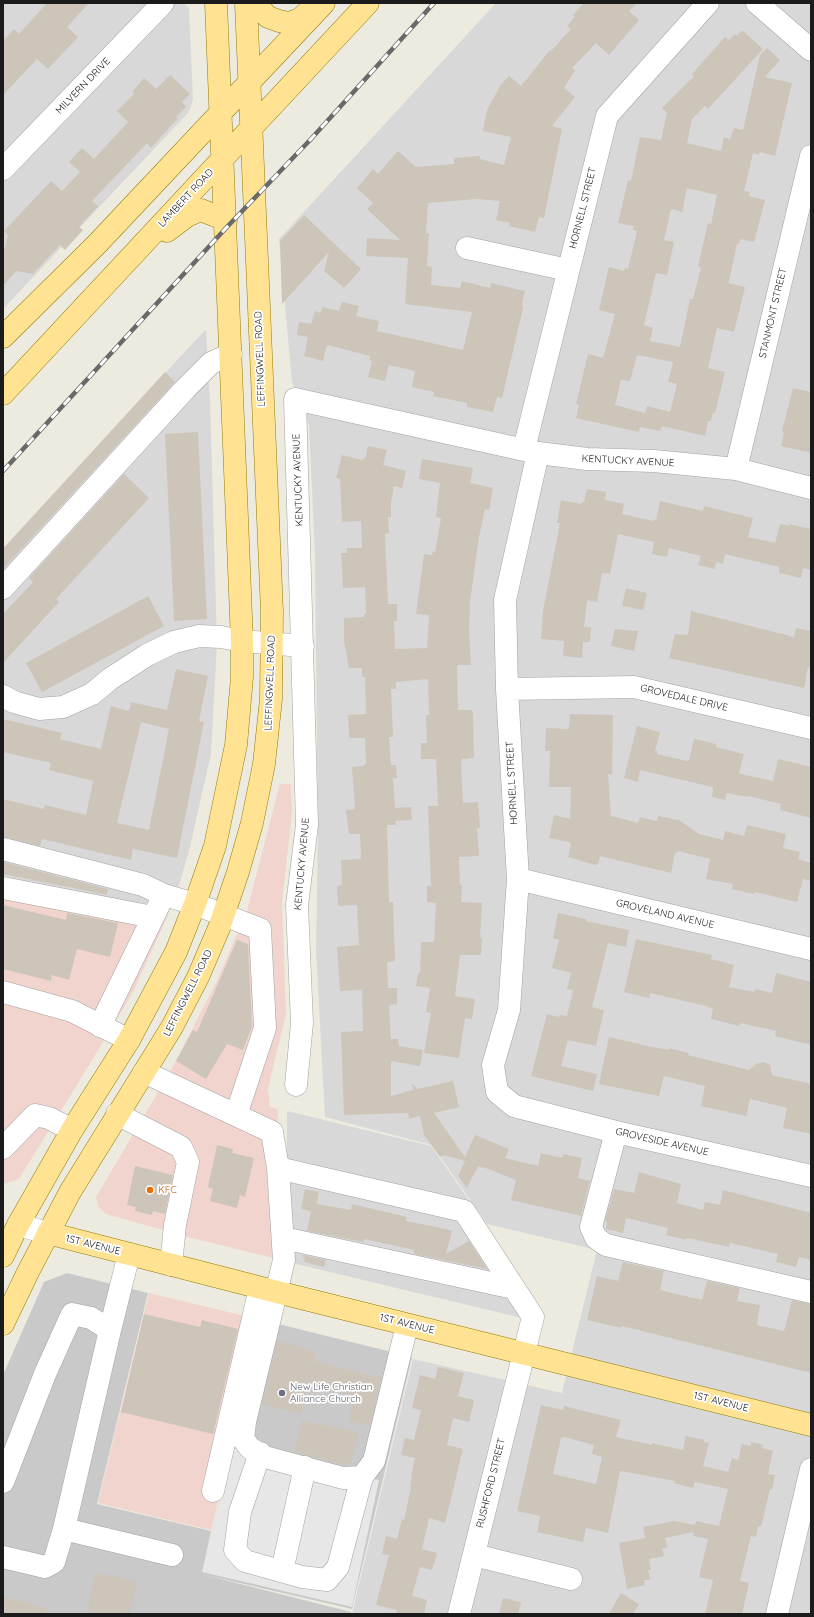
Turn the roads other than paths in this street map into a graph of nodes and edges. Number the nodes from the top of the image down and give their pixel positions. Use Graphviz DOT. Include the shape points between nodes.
graph roads {
  1 [pos="163,3"];
  2 [pos="216,3"];
  3 [pos="246,3"];
  4 [pos="258,3"];
  5 [pos="318,3"];
  6 [pos="324,3"];
  7 [pos="368,3"];
  8 [pos="708,3"];
  9 [pos="757,3"];
  10 [pos="811,50"];
  11 [pos="249,83"];
  12 [pos="221,113"];
  13 [pos="251,128"];
  14 [pos="811,156"];
  15 [pos="223,158"];
  16 [pos="3,169"];
  17 [pos="226,220"];
  18 [pos="467,248"];
  19 [pos="125,264"];
  20 [pos="568,270"];
  21 [pos="3,337"];
  22 [pos="231,354"];
  23 [pos="3,394"];
  24 [pos="531,451"];
  25 [pos="736,470"];
  26 [pos="811,488"];
  27 [pos="3,588"];
  28 [pos="242,641"];
  29 [pos="272,644"];
  30 [pos="303,646"];
  31 [pos="507,689"];
  32 [pos="3,696"];
  33 [pos="811,728"];
  34 [pos="3,849"];
  35 [pos="518,880"];
  36 [pos="3,888"];
  37 [pos="164,895"];
  38 [pos="195,904"];
  39 [pos="224,916"];
  40 [pos="152,917"];
  41 [pos="811,949"];
  42 [pos="3,992"];
  43 [pos="100,1026"];
  44 [pos="129,1040"];
  45 [pos="144,1072"];
  46 [pos="296,1085"];
  47 [pos="514,1106"];
  48 [pos="118,1114"];
  49 [pos="236,1115"];
  50 [pos="72,1130"];
  51 [pos="616,1132"];
  52 [pos="3,1148"];
  53 [pos="278,1168"];
  54 [pos="811,1176"];
  55 [pos="10,1223"];
  56 [pos="48,1233"];
  57 [pos="282,1238"];
  58 [pos="129,1254"];
  59 [pos="3,1256"];
  60 [pos="171,1265"];
  61 [pos="514,1288"];
  62 [pos="268,1290"];
  63 [pos="811,1292"];
  64 [pos="3,1324"];
  65 [pos="407,1325"];
  66 [pos="110,1330"];
  67 [pos="522,1353"];
  68 [pos="811,1425"];
  69 [pos="260,1453"];
  70 [pos="305,1468"];
  71 [pos="811,1469"];
  72 [pos="362,1477"];
  73 [pos="3,1482"];
  74 [pos="213,1491"];
  75 [pos="64,1529"];
  76 [pos="802,1553"];
  77 [pos="172,1555"];
  78 [pos="474,1555"];
  79 [pos="3,1557"];
  80 [pos="282,1571"];
  81 [pos="571,1579"];
  82 [pos="459,1614"];
  83 [pos="777,1614"];
  1 -- 16 [label="street, MILVERN DRIVE"];
  2 -- 12 [label="main road"];
  3 -- 11 [label="main road, LEFFINGWELL ROAD"];
  4 -- 5 [label="main road" via="259,8 268,17 289,23 300,19"];
  6 -- 11 [label="main road"];
  7 -- 13 [label="main road, LAMBERT ROAD"];
  8 -- 20 [label="street, HORNELL STREET" via="607,116"];
  9 -- 10 [label="street"];
  11 -- 12 [label="main road"];
  11 -- 13 [label="main road, LEFFINGWELL ROAD"];
  12 -- 15 [label="main road"];
  12 -- 21 [label="main road" via="97,244"];
  13 -- 15 [label="main road, LAMBERT ROAD"];
  13 -- 29 [label="main road, LEFFINGWELL ROAD"];
  14 -- 25 [label="street, STANMONT STREET"];
  15 -- 17 [label="main road"];
  15 -- 19 [label="main road, LAMBERT ROAD"];
  17 -- 19 [label="main road" via="201,210 187,216"];
  17 -- 22 [label="main road"];
  18 -- 20 [label="street"];
  19 -- 23 [label="main road, LAMBERT ROAD"];
  20 -- 24 [label="street, HORNELL STREET"];
  22 -- 27 [label="street" via="211,363 186,388"];
  22 -- 28 [label="main road"];
  24 -- 25 [label="street, KENTUCKY AVENUE" via="586,459 654,461"];
  24 -- 30 [label="street, KENTUCKY AVENUE" via="296,399"];
  24 -- 31 [label="street, HORNELL STREET" via="505,600"];
  25 -- 26 [label="street, KENTUCKY AVENUE"];
  28 -- 29 [label="street"];
  28 -- 32 [label="street" via="199,636 174,642 110,679 92,694 63,707 40,709 14,702"];
  28 -- 38 [label="main road" via="242,677 231,774 215,846"];
  29 -- 30 [label="street"];
  29 -- 39 [label="main road, LEFFINGWELL ROAD" via="271,699 264,764 252,823"];
  30 -- 46 [label="street, KENTUCKY AVENUE" via="307,825 297,905 302,1023"];
  31 -- 33 [label="street, GROVEDALE DRIVE" via="634,687"];
  31 -- 35 [label="street, HORNELL STREET"];
  34 -- 37 [label="street" via="143,885"];
  35 -- 41 [label="street, GROVELAND AVENUE"];
  35 -- 47 [label="street, HORNELL STREET" via="509,1010 493,1065 497,1092"];
  36 -- 40 [label="street"];
  37 -- 38 [label="street"];
  37 -- 40 [label="street"];
  38 -- 39 [label="street"];
  38 -- 44 [label="main road" via="176,952"];
  39 -- 45 [label="main road, LEFFINGWELL ROAD" via="198,977 172,1027"];
  39 -- 49 [label="street" via="260,929 265,1028"];
  40 -- 43 [label="street"];
  42 -- 43 [label="street" via="72,1011"];
  43 -- 44 [label="street"];
  44 -- 50 [label="main road"];
  45 -- 48 [label="main road, LEFFINGWELL ROAD"];
  45 -- 49 [label="street"];
  47 -- 51 [label="street, GROVESIDE AVENUE"];
  48 -- 56 [label="main road, LEFFINGWELL ROAD"];
  48 -- 60 [label="street" via="181,1147 188,1162 175,1225"];
  49 -- 53 [label="street" via="272,1132"];
  50 -- 52 [label="street" via="48,1118 35,1115"];
  50 -- 55 [label="main road"];
  51 -- 54 [label="street, GROVESIDE AVENUE"];
  51 -- 63 [label="street" via="591,1227 596,1238 606,1245"];
  53 -- 57 [label="street"];
  53 -- 61 [label="street" via="464,1211"];
  55 -- 56 [label="street, 1ST AVENUE"];
  55 -- 59 [label="main road"];
  56 -- 58 [label="main road, 1ST AVENUE"];
  56 -- 64 [label="main road, LEFFINGWELL ROAD"];
  57 -- 61 [label="street"];
  57 -- 62 [label="street" via="284,1260"];
  58 -- 60 [label="main road, 1ST AVENUE"];
  58 -- 66 [label="street"];
  60 -- 62 [label="main road, 1ST AVENUE"];
  61 -- 67 [label="street, RUSHFORD STREET" via="533,1316"];
  62 -- 65 [label="main road, 1ST AVENUE"];
  62 -- 69 [label="street" via="243,1439 250,1448"];
  62 -- 74 [label="street"];
  65 -- 67 [label="main road, 1ST AVENUE"];
  65 -- 72 [label="street" via="374,1461"];
  66 -- 73 [label="street" via="91,1318 72,1314 45,1374"];
  66 -- 75 [label="street"];
  67 -- 68 [label="main road, 1ST AVENUE"];
  67 -- 78 [label="street, RUSHFORD STREET"];
  69 -- 70 [label="street"];
  69 -- 80 [label="street" via="240,1512 235,1550 245,1561"];
  70 -- 72 [label="street" via="343,1478"];
  70 -- 80 [label="street"];
  71 -- 76 [label="street"];
  72 -- 80 [label="street" via="338,1567 327,1580"];
  75 -- 77 [label="street"];
  75 -- 79 [label="street" via="54,1562 45,1567"];
  76 -- 83 [label="street"];
  78 -- 81 [label="street"];
  78 -- 82 [label="street, RUSHFORD STREET"];
}
